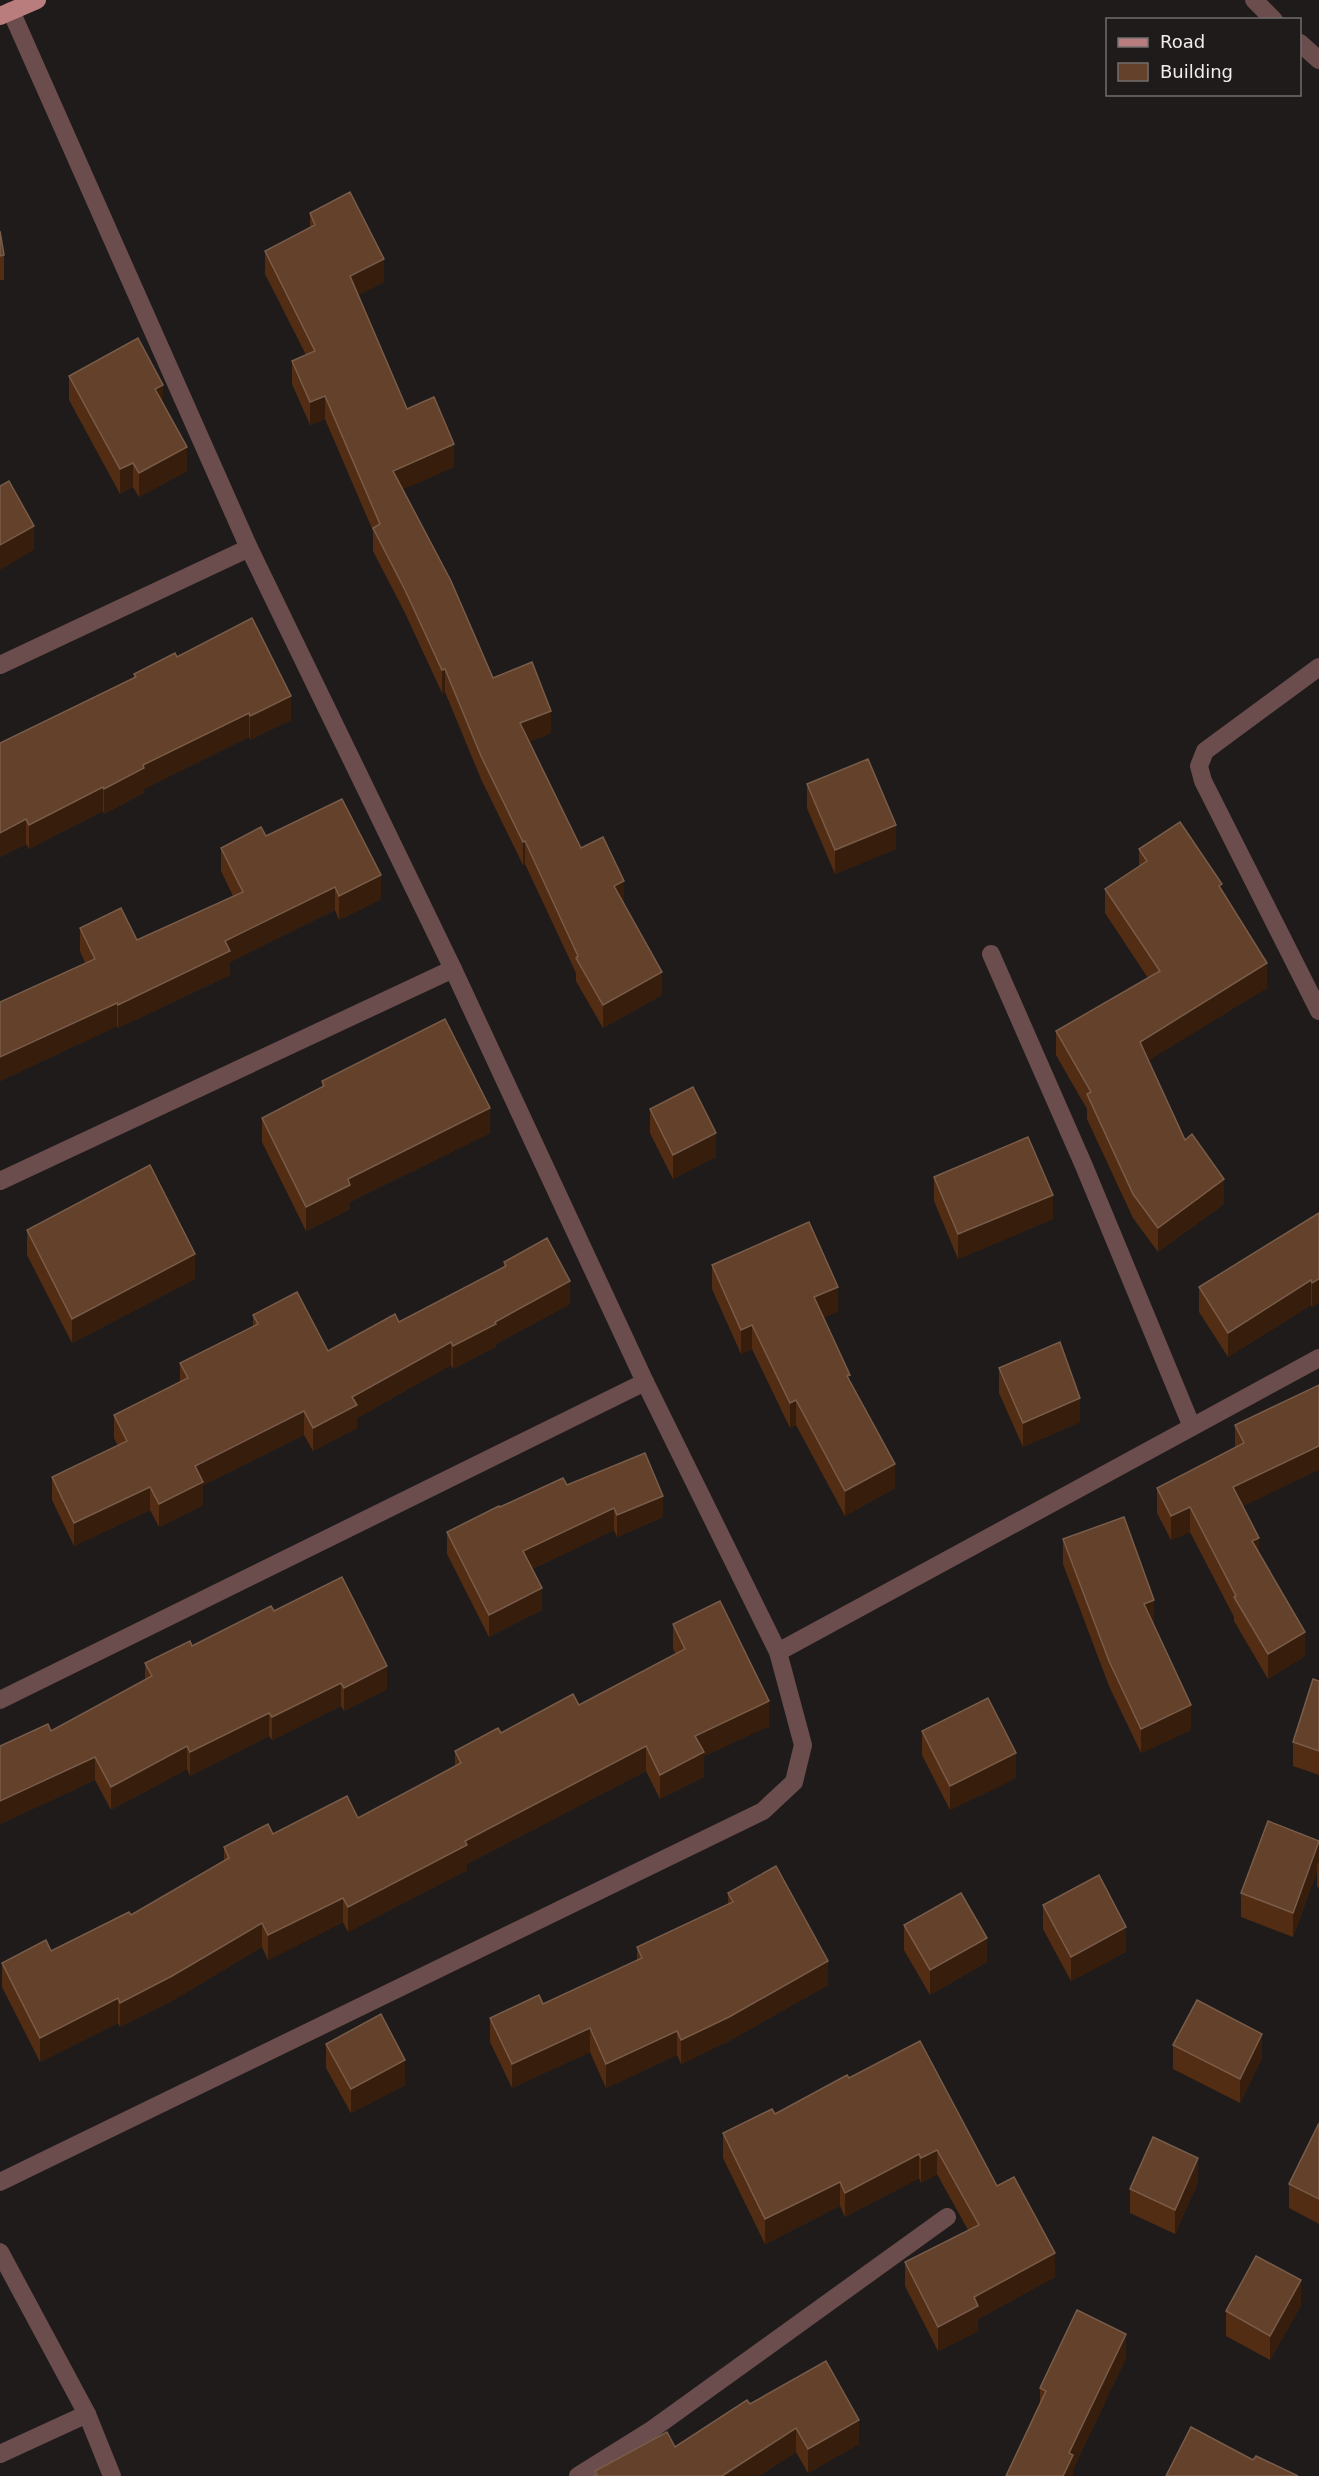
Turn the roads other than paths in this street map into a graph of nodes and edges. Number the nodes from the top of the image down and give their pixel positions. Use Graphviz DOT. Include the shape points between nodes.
graph roads {
  1 [pos="37,0"];
  2 [pos="1254,0"];
  3 [pos="5,13"];
  4 [pos="1272,18"];
  5 [pos="1301,45"];
  6 [pos="1319,60"];
  7 [pos="249,549"];
  8 [pos="0,665"];
  9 [pos="1319,667"];
  10 [pos="991,954"];
  11 [pos="453,969"];
  12 [pos="1319,1011"];
  13 [pos="0,1181"];
  14 [pos="1319,1358"];
  15 [pos="645,1382"];
  16 [pos="1192,1427"];
  17 [pos="778,1652"];
  18 [pos="0,1700"];
  19 [pos="0,2182"];
  20 [pos="947,2217"];
  21 [pos="0,2252"];
  22 [pos="87,2414"];
  23 [pos="0,2454"];
  24 [pos="112,2476"];
  25 [pos="578,2476"];
  1 -- 3 [label="main road"];
  2 -- 4 [label="street"];
  3 -- 7 [label="street"];
  5 -- 6 [label="street"];
  7 -- 8 [label="street"];
  7 -- 11 [label="street"];
  9 -- 12 [label="street" via="1205,751 1199,766 1203,781"];
  10 -- 16 [label="street"];
  11 -- 13 [label="street"];
  11 -- 15 [label="street"];
  14 -- 16 [label="street"];
  15 -- 17 [label="street"];
  15 -- 18 [label="street"];
  16 -- 17 [label="street"];
  17 -- 19 [label="street" via="803,1745 794,1782 763,1811"];
  20 -- 25 [label="street" via="650,2431"];
  21 -- 22 [label="street"];
  22 -- 23 [label="street"];
  22 -- 24 [label="street"];
}
